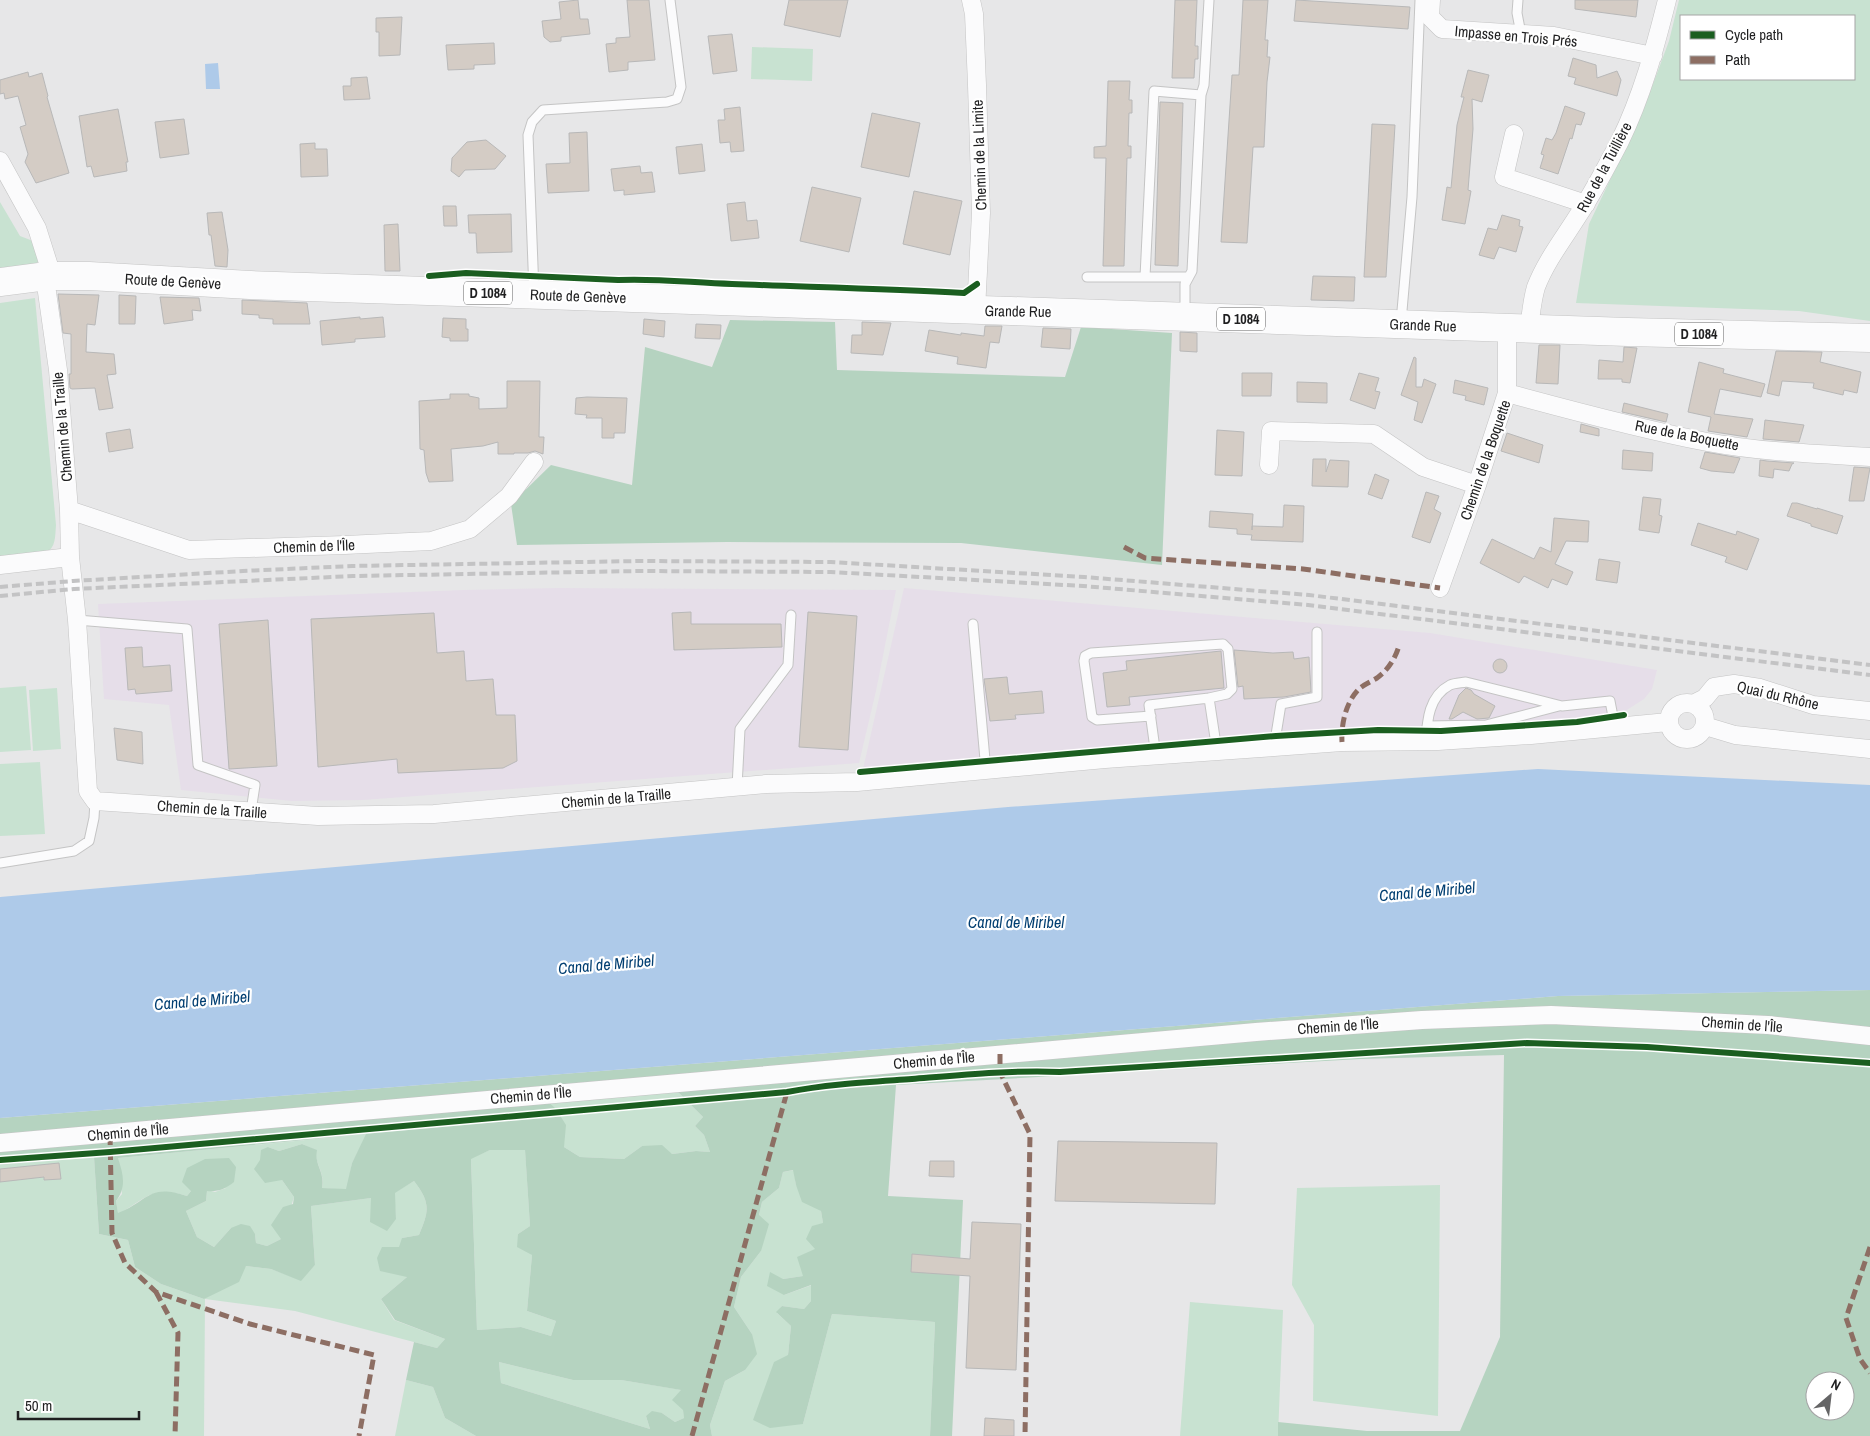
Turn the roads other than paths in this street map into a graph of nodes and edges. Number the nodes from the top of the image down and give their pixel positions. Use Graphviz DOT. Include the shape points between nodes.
graph roads {
  1 [pos="670,0"];
  2 [pos="971,0"];
  3 [pos="1209,0"];
  4 [pos="1420,0"];
  5 [pos="1431,0"];
  6 [pos="1518,0"];
  7 [pos="1667,0"];
  8 [pos="1520,34"];
  9 [pos="1653,56"];
  10 [pos="1201,95"];
  11 [pos="1514,134"];
  12 [pos="0,161"];
  13 [pos="1586,204"];
  14 [pos="47,276"];
  15 [pos="1087,276"];
  16 [pos="1145,277"];
  17 [pos="1188,277"];
  18 [pos="0,282"];
  19 [pos="534,295"];
  20 [pos="976,310"];
  21 [pos="1185,317"];
  22 [pos="1401,324"];
  23 [pos="1518,328"];
  24 [pos="1870,338"];
  25 [pos="1507,393"];
  26 [pos="1870,457"];
  27 [pos="534,462"];
  28 [pos="1269,464"];
  29 [pos="1477,485"];
  30 [pos="69,510"];
  31 [pos="70,557"];
  32 [pos="0,565"];
  33 [pos="1440,588"];
  34 [pos="791,615"];
  35 [pos="77,620"];
  36 [pos="973,624"];
  37 [pos="1316,632"];
  38 [pos="1209,698"];
  39 [pos="1693,704"];
  40 [pos="1562,706"];
  41 [pos="1870,711"];
  42 [pos="1151,716"];
  43 [pos="1668,722"];
  44 [pos="1705,726"];
  45 [pos="1615,727"];
  46 [pos="1426,734"];
  47 [pos="1274,747"];
  48 [pos="1870,749"];
  49 [pos="1217,751"];
  50 [pos="1156,756"];
  51 [pos="986,771"];
  52 [pos="737,787"];
  53 [pos="95,801"];
  54 [pos="251,811"];
  55 [pos="0,863"];
  56 [pos="1870,1036"];
  57 [pos="0,1143"];
  1 -- 19 [label="lane" via="681,87 677,99 543,110 532,122 528,135"];
  2 -- 20 [label="street, Chemin de la Limite" via="981,213"];
  3 -- 10 [label="lane"];
  4 -- 22 [label="lane" via="1412,197"];
  5 -- 8 [label="street, Impasse en Trois Prés" via="1430,17 1442,29"];
  6 -- 8 [label="lane"];
  7 -- 9 [label="street, Rue de la Tuillière"];
  8 -- 9 [label="street, Impasse en Trois Prés" via="1554,36"];
  9 -- 13 [label="street, Rue de la Tuillière" via="1620,140"];
  10 -- 16 [label="lane" via="1154,92"];
  10 -- 17 [label="lane" via="1192,271"];
  11 -- 13 [label="street" via="1504,177"];
  12 -- 14 [label="street, Chemin de la Traille" via="37,228 49,266"];
  13 -- 23 [label="street, Rue de la Tuillière" via="1547,264"];
  14 -- 18 [label="main road, Route de Genève / D 1084"];
  14 -- 19 [label="main road, Route de Genève / D 1084" via="250,285 429,283"];
  14 -- 30 [label="street, Chemin de la Traille"];
  15 -- 16 [label="lane"];
  16 -- 17 [label="lane"];
  17 -- 21 [label="lane"];
  19 -- 20 [label="main road, Route de Genève / D 1084"];
  20 -- 21 [label="main road, Grande Rue / D 1084"];
  21 -- 22 [label="main road, Grande Rue / D 1084"];
  22 -- 23 [label="main road, Grande Rue / D 1084"];
  23 -- 24 [label="main road, Grande Rue / D 1084"];
  23 -- 25 [label="street, Chemin de la Boquette"];
  25 -- 26 [label="street, Rue de la Boquette" via="1708,442 1806,454"];
  25 -- 29 [label="street, Chemin de la Boquette"];
  27 -- 30 [label="street, Chemin de l'Île" via="509,496 470,529 431,541 189,550"];
  28 -- 29 [label="street" via="1271,431 1374,434 1423,467"];
  29 -- 33 [label="street, Chemin de la Boquette"];
  30 -- 31 [label="street, Chemin de la Traille"];
  31 -- 32 [label="street"];
  31 -- 35 [label="street, Chemin de la Traille"];
  34 -- 52 [label="lane" via="788,665 740,729"];
  35 -- 53 [label="street, Chemin de la Traille" via="88,791"];
  35 -- 54 [label="lane" via="187,629 198,766 255,785"];
  36 -- 51 [label="lane"];
  37 -- 47 [label="lane" via="1317,697 1281,704"];
  38 -- 42 [label="lane" via="1149,705"];
  38 -- 42 [label="lane" via="1228,694 1232,689 1228,649 1224,644 1085,656 1092,717 1097,720"];
  38 -- 49 [label="lane"];
  39 -- 41 [label="street, Quai du Rhône" via="1705,698 1714,687 1734,684 1760,688 1813,705"];
  39 -- 43 [label="street" via="1676,706"];
  39 -- 44 [label="street" via="1702,712"];
  40 -- 45 [label="lane" via="1610,701"];
  40 -- 46 [label="lane" via="1486,725"];
  40 -- 46 [label="lane" via="1466,682 1451,685 1428,711"];
  42 -- 50 [label="lane"];
  43 -- 44 [label="street" via="1671,731 1686,740 1696,737"];
  43 -- 45 [label="street, Chemin de la Traille"];
  44 -- 48 [label="street" via="1735,735"];
  45 -- 46 [label="street, Chemin de la Traille" via="1531,735"];
  46 -- 47 [label="street, Chemin de la Traille"];
  47 -- 49 [label="street, Chemin de la Traille"];
  49 -- 50 [label="street, Chemin de la Traille"];
  50 -- 51 [label="street, Chemin de la Traille"];
  51 -- 52 [label="street, Chemin de la Traille" via="857,782"];
  52 -- 54 [label="street, Chemin de la Traille" via="434,814 318,816"];
  53 -- 54 [label="street, Chemin de la Traille"];
  53 -- 55 [label="lane" via="90,841 74,851"];
  56 -- 57 [label="street, Chemin de l'Île" via="1768,1024 1551,1015 1422,1020 1207,1036"];
}
